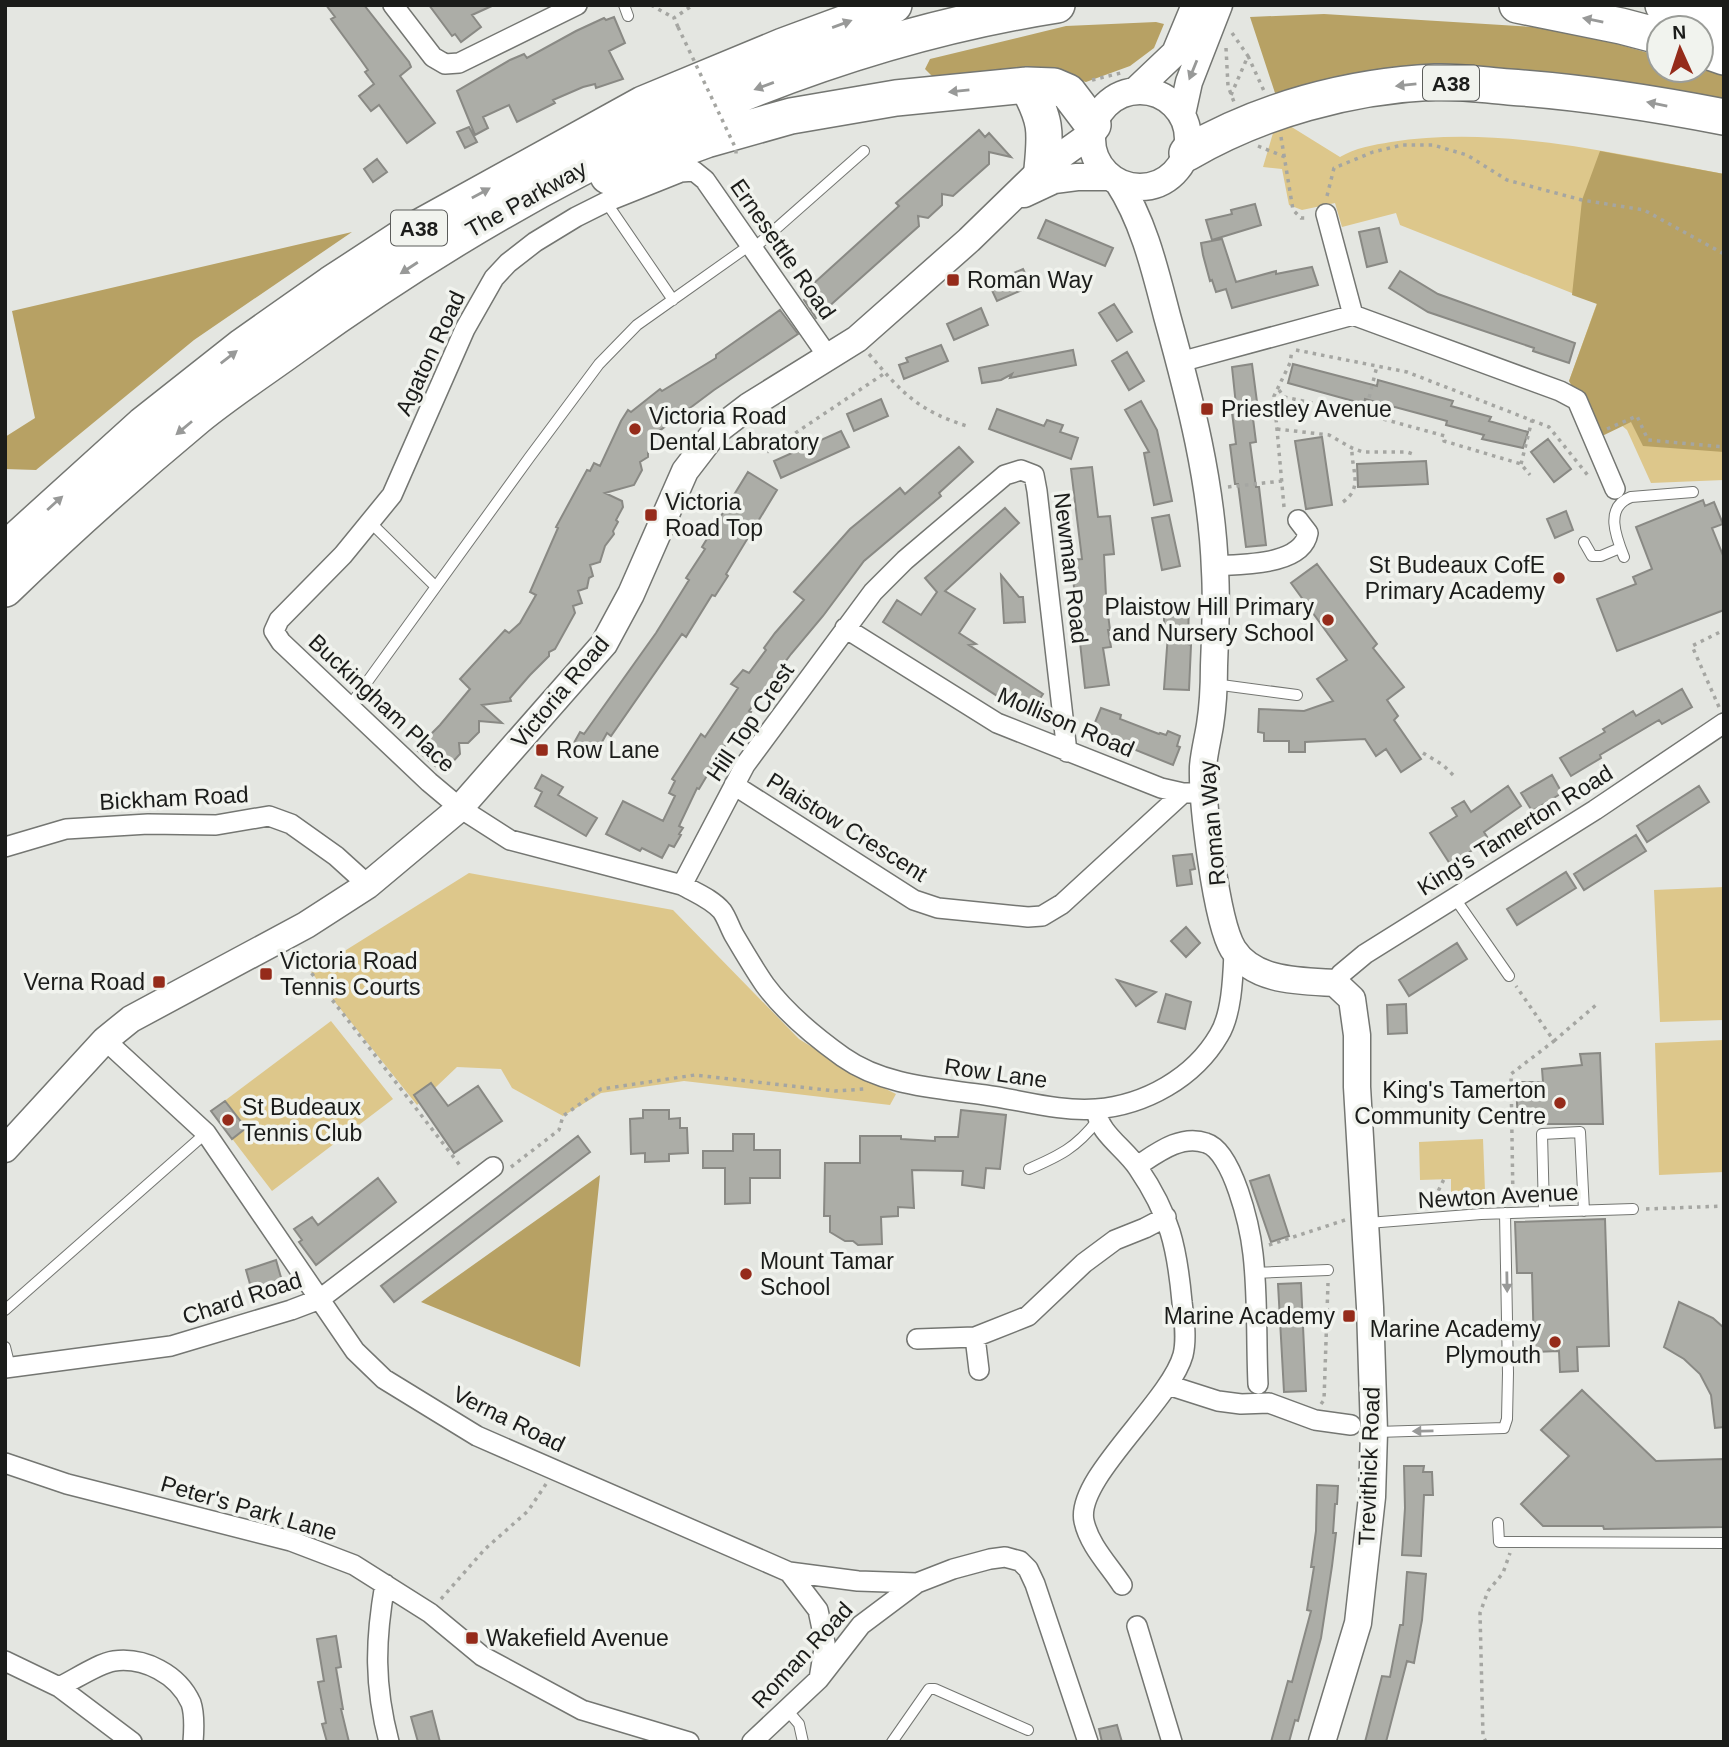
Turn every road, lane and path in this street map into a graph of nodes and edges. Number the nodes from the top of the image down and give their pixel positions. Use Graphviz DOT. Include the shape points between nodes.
graph roads {
  1 [pos="393,5"];
  2 [pos="577,5"];
  3 [pos="624,5"];
  4 [pos="652,5"];
  5 [pos="693,5"];
  6 [pos="822,5"];
  7 [pos="894,5"];
  8 [pos="1057,5"];
  9 [pos="1517,5"];
  10 [pos="1663,5"];
  11 [pos="628,16"];
  12 [pos="674,18"];
  13 [pos="1209,20"];
  14 [pos="1724,24"];
  15 [pos="1645,32"];
  16 [pos="1248,56"];
  17 [pos="1027,85"];
  18 [pos="1135,90"];
  19 [pos="1267,98"];
  20 [pos="643,104"];
  21 [pos="1182,114"];
  22 [pos="1724,117"];
  23 [pos="1242,121"];
  24 [pos="1092,129"];
  25 [pos="1280,135"];
  26 [pos="864,150"];
  27 [pos="736,154"];
  28 [pos="1285,157"];
  29 [pos="1177,166"];
  30 [pos="1042,169"];
  31 [pos="694,171"];
  32 [pos="1114,180"];
  33 [pos="1013,198"];
  34 [pos="607,202"];
  35 [pos="1326,214"];
  36 [pos="462,234"];
  37 [pos="752,247"];
  38 [pos="1724,254"];
  39 [pos="1151,255"];
  40 [pos="673,300"];
  41 [pos="1353,314"];
  42 [pos="1261,338"];
  43 [pos="1292,349"];
  44 [pos="829,358"];
  45 [pos="1180,362"];
  46 [pos="1377,366"];
  47 [pos="1279,390"];
  48 [pos="1365,414"];
  49 [pos="1532,420"];
  50 [pos="970,427"];
  51 [pos="1277,429"];
  52 [pos="1592,434"];
  53 [pos="1724,447"];
  54 [pos="1352,448"];
  55 [pos="767,452"];
  56 [pos="1415,457"];
  57 [pos="1521,464"];
  58 [pos="1530,475"];
  59 [pos="1282,481"];
  60 [pos="1207,489"];
  61 [pos="1693,492"];
  62 [pos="1619,494"];
  63 [pos="1343,502"];
  64 [pos="1298,520"];
  65 [pos="372,523"];
  66 [pos="1584,542"];
  67 [pos="5,550"];
  68 [pos="1215,566"];
  69 [pos="435,586"];
  70 [pos="5,589"];
  71 [pos="845,628"];
  72 [pos="1724,630"];
  73 [pos="274,631"];
  74 [pos="1213,683"];
  75 [pos="1297,695"];
  76 [pos="1717,702"];
  77 [pos="349,707"];
  78 [pos="1724,723"];
  79 [pos="1067,752"];
  80 [pos="1423,752"];
  81 [pos="1456,778"];
  82 [pos="734,785"];
  83 [pos="1194,793"];
  84 [pos="460,808"];
  85 [pos="5,847"];
  86 [pos="368,885"];
  87 [pos="682,885"];
  88 [pos="1454,897"];
  89 [pos="284,937"];
  90 [pos="1234,952"];
  91 [pos="1509,976"];
  92 [pos="1335,983"];
  93 [pos="1596,1005"];
  94 [pos="105,1040"];
  95 [pos="1554,1041"];
  96 [pos="884,1077"];
  97 [pos="1096,1115"];
  98 [pos="206,1133"];
  99 [pos="5,1149"];
  100 [pos="1137,1166"];
  101 [pos="493,1167"];
  102 [pos="1029,1169"];
  103 [pos="1444,1179"];
  104 [pos="472,1183"];
  105 [pos="1724,1206"];
  106 [pos="1633,1209"];
  107 [pos="1584,1210"];
  108 [pos="1544,1212"];
  109 [pos="1509,1213"];
  110 [pos="1166,1217"];
  111 [pos="1364,1218"];
  112 [pos="1424,1219"];
  113 [pos="1252,1250"];
  114 [pos="1328,1270"];
  115 [pos="1254,1273"];
  116 [pos="320,1299"];
  117 [pos="5,1310"];
  118 [pos="975,1337"];
  119 [pos="917,1339"];
  120 [pos="5,1347"];
  121 [pos="7,1368"];
  122 [pos="979,1370"];
  123 [pos="1258,1384"];
  124 [pos="1168,1385"];
  125 [pos="1320,1406"];
  126 [pos="1362,1429"];
  127 [pos="5,1463"];
  128 [pos="553,1470"];
  129 [pos="1498,1522"];
  130 [pos="1510,1542"];
  131 [pos="1724,1543"];
  132 [pos="789,1572"];
  133 [pos="917,1583"];
  134 [pos="385,1584"];
  135 [pos="1122,1585"];
  136 [pos="439,1601"];
  137 [pos="1137,1626"];
  138 [pos="5,1661"];
  139 [pos="820,1679"];
  140 [pos="59,1687"];
  141 [pos="786,1710"];
  142 [pos="1028,1730"];
  143 [pos="132,1742"];
  144 [pos="193,1742"];
  145 [pos="389,1742"];
  146 [pos="689,1742"];
  147 [pos="752,1742"];
  148 [pos="803,1742"];
  149 [pos="892,1742"];
  150 [pos="1088,1742"];
  151 [pos="1172,1742"];
  152 [pos="1322,1742"];
  153 [pos="1486,1742"];
  1 -- 2 [label="street" via="433,57 446,64 459,64"];
  3 -- 11 [label="lane"];
  4 -- 12 [label="path"];
  5 -- 12 [label="path"];
  6 -- 20 [label="highway, A38"];
  20 -- 7 [label="highway, The Parkway / A38, one-way"];
  8 -- 36 [label="highway, The Parkway / A38, one-way" via="850,54 747,92 553,181"];
  15 -- 9 [label="highway, one-way"];
  10 -- 14 [label="highway"];
  12 -- 27 [label="path, bridge"];
  13 -- 16 [label="path"];
  13 -- 18 [label="street"];
  13 -- 21 [label="street, one-way"];
  13 -- 23 [label="path" via="1227,43 1228,86"];
  16 -- 19 [label="path"];
  16 -- 23 [label="path"];
  17 -- 24 [label="highway, A38" via="1054,86 1068,92"];
  17 -- 30 [label="highway" via="1045,128"];
  17 -- 36 [label="highway, A38, one-way" via="896,97 792,116 693,145"];
  18 -- 21 [label="street" via="1162,95"];
  18 -- 24 [label="street" via="1109,102"];
  67 -- 20 [label="highway, The Parkway / A38, one-way" via="143,425 331,284 409,233"];
  21 -- 29 [label="street" via="1187,126"];
  22 -- 23 [label="highway, A38, one-way" via="1567,91 1436,82 1344,95"];
  23 -- 28 [label="path"];
  23 -- 29 [label="highway, A38"];
  24 -- 30 [label="street, Victoria Road"];
  24 -- 32 [label="street" via="1099,165"];
  25 -- 28 [label="path"];
  26 -- 37 [label="lane"];
  28 -- 35 [label="path" via="1293,211 1301,218"];
  29 -- 32 [label="street" via="1151,186 1134,187"];
  29 -- 39 [label="street, Roman Way" via="1155,200 1149,227"];
  30 -- 33 [label="street, Victoria Road"];
  31 -- 34 [label="street, Agaton Road"];
  31 -- 37 [label="street, Ernesettle Road"];
  32 -- 33 [label="street, Victoria Road" via="1054,180"];
  32 -- 39 [label="street, Roman Way" via="1129,199"];
  33 -- 44 [label="street, Victoria Road" via="885,316"];
  34 -- 40 [label="lane"];
  34 -- 65 [label="street, Agaton Road" via="534,242 494,278 465,329 392,495"];
  35 -- 38 [label="path" via="1334,168 1402,145 1433,145 1467,155 1507,180 1644,211"];
  35 -- 41 [label="street"];
  36 -- 70 [label="highway, The Parkway / A38, one-way" via="344,310 200,415"];
  37 -- 40 [label="lane"];
  37 -- 44 [label="street, Ernesettle Road"];
  39 -- 45 [label="street, Roman Way"];
  40 -- 69 [label="lane" via="637,326 599,364"];
  41 -- 42 [label="street"];
  41 -- 52 [label="street" via="1560,391 1577,400"];
  42 -- 43 [label="path"];
  42 -- 45 [label="street"];
  43 -- 46 [label="path"];
  43 -- 47 [label="path"];
  44 -- 84 [label="street, Victoria Road" via="715,432 685,471 604,644"];
  45 -- 60 [label="street, Roman Way"];
  46 -- 48 [label="path"];
  46 -- 49 [label="path" via="1407,372"];
  47 -- 48 [label="path" via="1284,397"];
  47 -- 51 [label="path" via="1274,396"];
  48 -- 57 [label="path"];
  49 -- 57 [label="path"];
  49 -- 62 [label="path" via="1549,427 1602,494"];
  50 -- 55 [label="path" via="915,403 885,373"];
  51 -- 54 [label="path" via="1329,435"];
  51 -- 59 [label="path"];
  52 -- 53 [label="path" via="1637,416 1648,440"];
  52 -- 62 [label="street"];
  54 -- 56 [label="path" via="1407,452"];
  54 -- 63 [label="path" via="1356,488"];
  57 -- 58 [label="path"];
  59 -- 60 [label="path"];
  59 -- 64 [label="path" via="1286,521"];
  60 -- 68 [label="street, Roman Way"];
  61 -- 62 [label="lane"];
  62 -- 66 [label="lane" via="1614,519 1622,553 1592,556"];
  64 -- 68 [label="street" via="1308,533 1293,553 1276,560"];
  65 -- 69 [label="lane"];
  65 -- 73 [label="street, Agaton Road" via="279,620"];
  68 -- 74 [label="street, Roman Way"];
  69 -- 77 [label="lane"];
  71 -- 79 [label="street, Mollison Road" via="997,723"];
  71 -- 79 [label="street, Newman Road" via="905,560 1005,475 1021,470 1034,475"];
  71 -- 82 [label="street, Hill Top Crest"];
  72 -- 76 [label="path" via="1692,646"];
  73 -- 77 [label="street, Buckingham Place"];
  74 -- 75 [label="lane"];
  74 -- 83 [label="street, Roman Way" via="1211,721"];
  77 -- 84 [label="street, Buckingham Place"];
  78 -- 88 [label="street, King's Tamerton Road"];
  79 -- 83 [label="street, Mollison Road" via="1161,788"];
  80 -- 81 [label="path"];
  82 -- 83 [label="street, Plaistow Crescent" via="914,900 938,908 1028,917 1042,916 1062,904"];
  82 -- 87 [label="street, Hill Top Crest"];
  83 -- 90 [label="street, Roman Way" via="1225,933"];
  84 -- 86 [label="street, Victoria Road"];
  84 -- 87 [label="street, Row Lane" via="510,840"];
  85 -- 86 [label="street, Bickham Road" via="66,829 216,825 269,816 291,824"];
  86 -- 89 [label="street, Victoria Road"];
  87 -- 96 [label="street, Row Lane" via="722,912 766,986 788,1010 845,1059"];
  88 -- 91 [label="lane"];
  88 -- 92 [label="street, King's Tamerton Road" via="1365,954"];
  89 -- 94 [label="street, Victoria Road" via="131,1018"];
  89 -- 104 [label="path"];
  90 -- 92 [label="street" via="1271,976"];
  90 -- 97 [label="street, Row Lane" via="1220,1034 1199,1060 1171,1085"];
  91 -- 95 [label="path"];
  92 -- 111 [label="street, Trevithick Road" via="1352,999 1357,1035"];
  93 -- 95 [label="path"];
  94 -- 98 [label="street, Verna Road"];
  94 -- 99 [label="street, Victoria Road"];
  95 -- 109 [label="path" via="1511,1074"];
  96 -- 97 [label="street, Row Lane"];
  96 -- 101 [label="path" via="861,1091 695,1075 601,1088 563,1116 559,1130 508,1169"];
  97 -- 100 [label="street"];
  97 -- 102 [label="lane" via="1082,1141"];
  98 -- 116 [label="street, Verna Road"];
  98 -- 117 [label="lane"];
  100 -- 110 [label="street"];
  100 -- 113 [label="street" via="1188,1140 1218,1150 1232,1171"];
  101 -- 104 [label="street, Chard Road"];
  103 -- 112 [label="path"];
  104 -- 116 [label="street, Chard Road"];
  105 -- 106 [label="path"];
  106 -- 107 [label="lane, Newton Avenue"];
  107 -- 108 [label="lane, Newton Avenue"];
  107 -- 108 [label="lane" via="1580,1132 1542,1134"];
  108 -- 109 [label="lane, Newton Avenue"];
  109 -- 112 [label="lane, Newton Avenue"];
  109 -- 126 [label="lane, one-way" via="1504,1428"];
  110 -- 118 [label="street" via="1115,1240 1028,1316"];
  110 -- 124 [label="street" via="1177,1252 1184,1318 1183,1354"];
  111 -- 112 [label="lane, Newton Avenue"];
  111 -- 113 [label="path"];
  111 -- 126 [label="street, Trevithick Road" via="1370,1307"];
  113 -- 115 [label="street"];
  114 -- 115 [label="lane"];
  114 -- 125 [label="path" via="1324,1400"];
  115 -- 123 [label="street"];
  116 -- 121 [label="street, Chard Road" via="172,1346"];
  116 -- 128 [label="street, Verna Road" via="355,1351 384,1379 477,1436"];
  118 -- 119 [label="street"];
  118 -- 122 [label="street"];
  120 -- 121 [label="lane"];
  124 -- 126 [label="street" via="1218,1401 1269,1403 1315,1420"];
  124 -- 135 [label="street" via="1097,1479 1086,1502 1084,1519 1092,1541"];
  126 -- 152 [label="street, Trevithick Road" via="1372,1497 1358,1623"];
  127 -- 134 [label="street, Peter's Park Lane" via="67,1484 291,1541 354,1565"];
  128 -- 132 [label="street, Verna Road"];
  128 -- 136 [label="path" via="528,1511 485,1549"];
  129 -- 130 [label="lane" via="1499,1542"];
  130 -- 131 [label="lane"];
  130 -- 153 [label="path" via="1510,1557 1480,1613"];
  132 -- 133 [label="street, Verna Road"];
  132 -- 139 [label="street, Verna Road" via="818,1610 825,1643"];
  133 -- 139 [label="street, Roman Road" via="861,1625"];
  133 -- 150 [label="street, Roman Road" via="990,1559 1020,1561 1041,1598"];
  134 -- 145 [label="street" via="376,1666"];
  134 -- 146 [label="street, Peter's Park Lane" via="430,1613 482,1656 583,1710"];
  137 -- 151 [label="street"];
  138 -- 140 [label="street"];
  139 -- 141 [label="street, Roman Road"];
  140 -- 143 [label="street"];
  140 -- 144 [label="street" via="111,1661 133,1660 156,1668 177,1683 191,1704"];
  141 -- 147 [label="street, Roman Road"];
  141 -- 148 [label="lane" via="799,1724"];
  142 -- 149 [label="lane" via="929,1689"];
}
